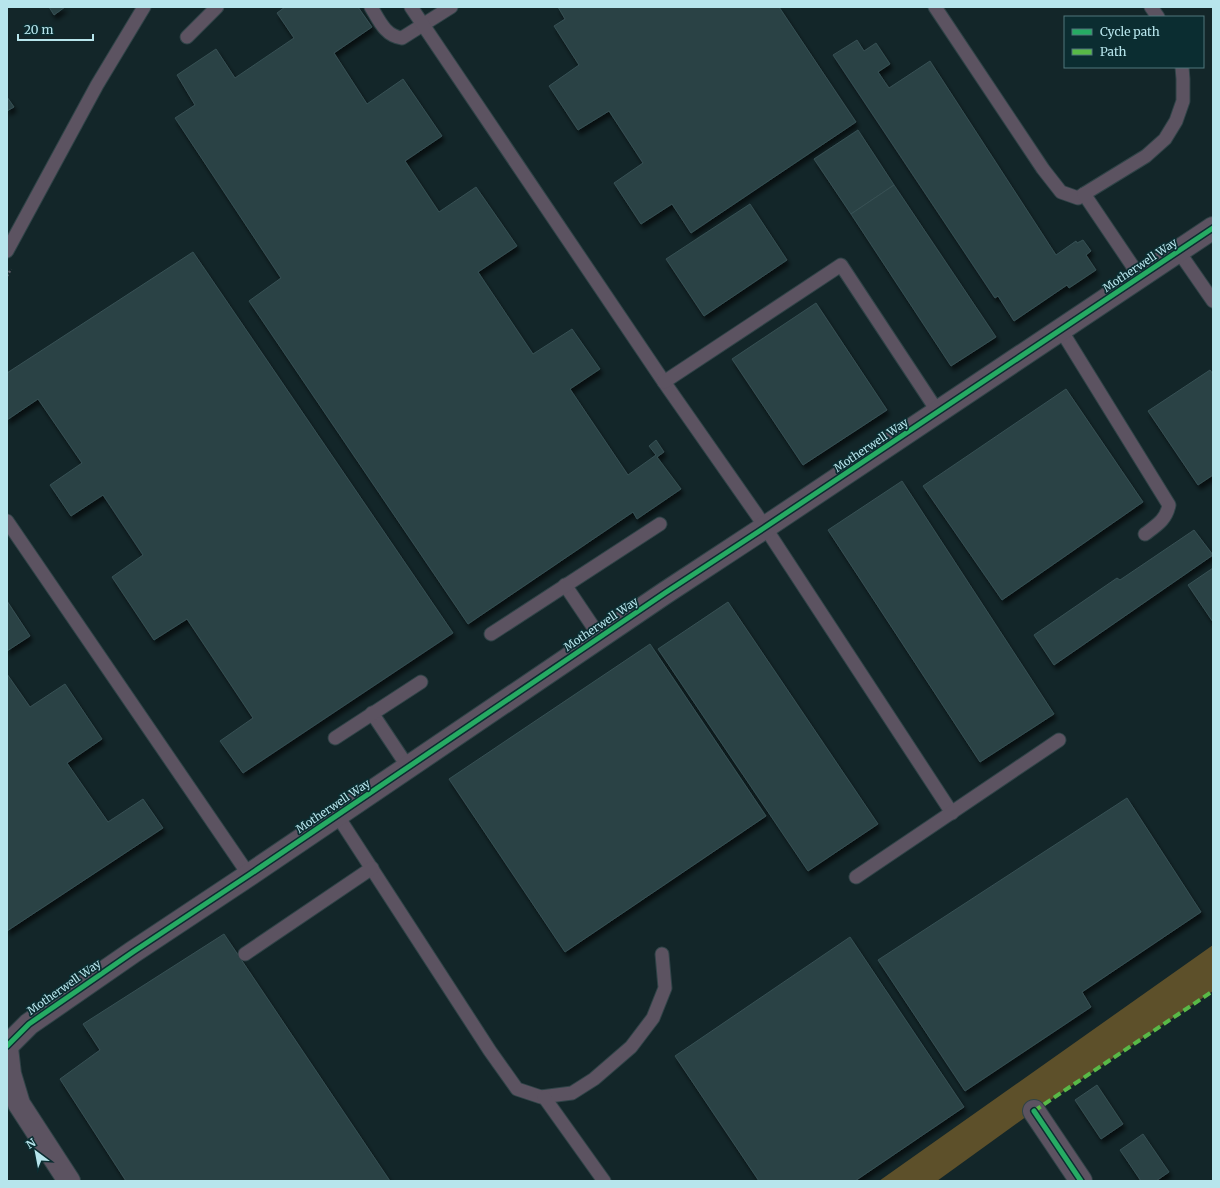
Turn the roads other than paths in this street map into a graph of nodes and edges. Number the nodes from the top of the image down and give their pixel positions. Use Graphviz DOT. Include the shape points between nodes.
graph roads {
  1 [pos="144,7"];
  2 [pos="217,7"];
  3 [pos="370,7"];
  4 [pos="411,7"];
  5 [pos="451,7"];
  6 [pos="935,7"];
  7 [pos="1152,7"];
  8 [pos="1157,16"];
  9 [pos="423,25"];
  10 [pos="187,38"];
  11 [pos="1182,68"];
  12 [pos="1084,194"];
  13 [pos="1213,228"];
  14 [pos="7,251"];
  15 [pos="1179,252"];
  16 [pos="1140,277"];
  17 [pos="1213,301"];
  18 [pos="1061,330"];
  19 [pos="664,382"];
  20 [pos="938,412"];
  21 [pos="7,521"];
  22 [pos="660,524"];
  23 [pos="764,528"];
  24 [pos="1145,534"];
  25 [pos="565,585"];
  26 [pos="491,634"];
  27 [pos="600,637"];
  28 [pos="421,682"];
  29 [pos="372,713"];
  30 [pos="335,738"];
  31 [pos="1059,740"];
  32 [pos="408,767"];
  33 [pos="952,813"];
  34 [pos="337,815"];
  35 [pos="372,868"];
  36 [pos="249,875"];
  37 [pos="856,877"];
  38 [pos="245,954"];
  39 [pos="662,954"];
  40 [pos="7,1047"];
  41 [pos="544,1097"];
  42 [pos="1034,1111"];
  43 [pos="69,1181"];
  44 [pos="604,1181"];
  45 [pos="1082,1181"];
  1 -- 14 [label="lane" via="97,85"];
  2 -- 10 [label="lane"];
  3 -- 9 [label="lane" via="388,34 395,38 402,38"];
  4 -- 9 [label="lane"];
  5 -- 9 [label="lane"];
  6 -- 12 [label="lane" via="1043,170 1061,192 1078,198"];
  7 -- 8 [label="lane"];
  9 -- 19 [label="lane"];
  11 -- 12 [label="lane" via="1183,101 1176,122 1165,139 1146,156"];
  12 -- 16 [label="lane"];
  13 -- 15 [label="street, Motherwell Way"];
  15 -- 16 [label="street, Motherwell Way"];
  15 -- 17 [label="lane"];
  16 -- 18 [label="street, Motherwell Way"];
  18 -- 20 [label="street, Motherwell Way"];
  18 -- 24 [label="lane" via="1169,505 1160,523"];
  19 -- 20 [label="lane" via="841,265"];
  19 -- 23 [label="lane"];
  20 -- 23 [label="street, Motherwell Way"];
  21 -- 36 [label="lane"];
  22 -- 25 [label="lane"];
  23 -- 27 [label="street, Motherwell Way"];
  23 -- 33 [label="lane"];
  25 -- 26 [label="lane"];
  25 -- 27 [label="lane"];
  27 -- 32 [label="street, Motherwell Way"];
  28 -- 29 [label="lane"];
  29 -- 30 [label="lane"];
  29 -- 32 [label="lane"];
  31 -- 33 [label="lane"];
  32 -- 34 [label="street, Motherwell Way"];
  33 -- 37 [label="lane"];
  34 -- 35 [label="lane"];
  34 -- 36 [label="street, Motherwell Way"];
  35 -- 38 [label="lane"];
  35 -- 41 [label="lane" via="517,1090"];
  36 -- 40 [label="street, Motherwell Way" via="29,1024"];
  39 -- 41 [label="lane" via="665,988 653,1018 631,1047 594,1079 572,1093"];
  40 -- 43 [label="street, Motherwell Way" via="10,1074 19,1104"];
  41 -- 44 [label="lane"];
  42 -- 45 [label="street"];
}
